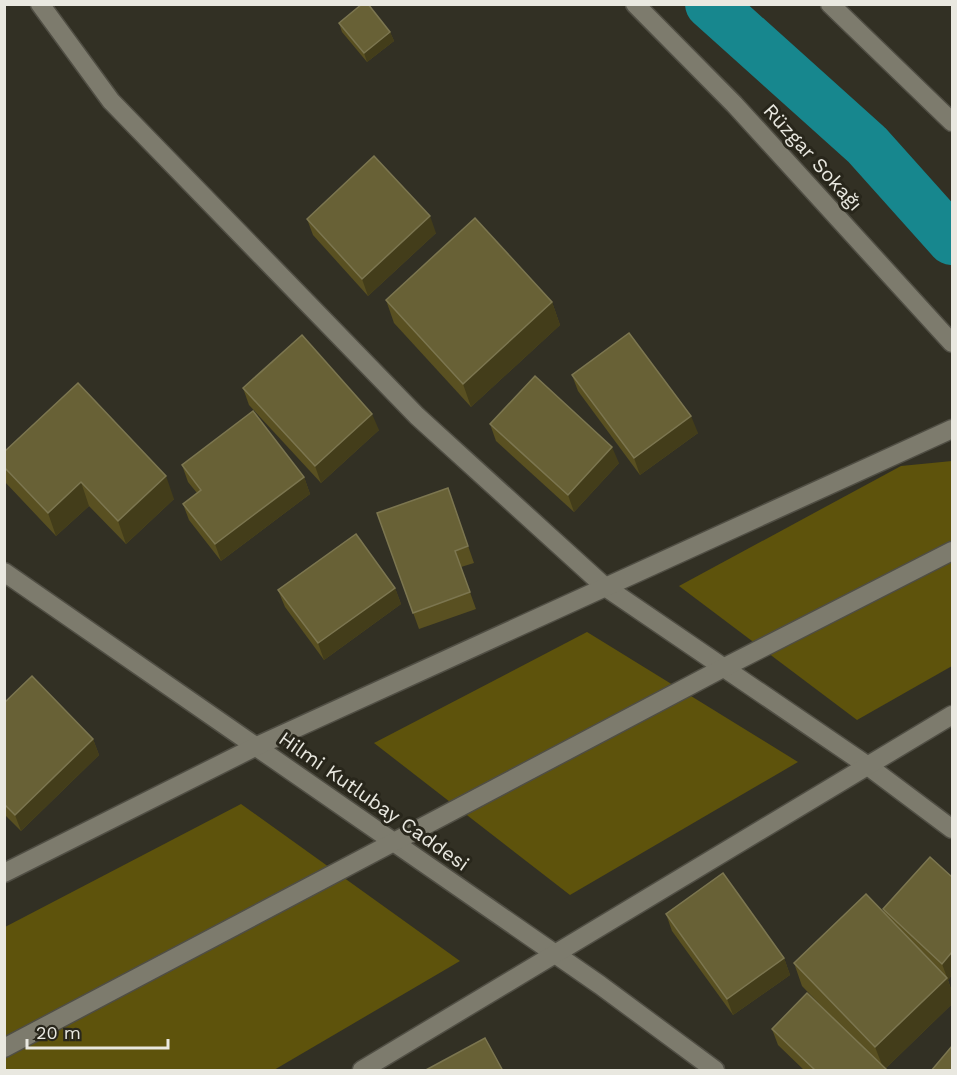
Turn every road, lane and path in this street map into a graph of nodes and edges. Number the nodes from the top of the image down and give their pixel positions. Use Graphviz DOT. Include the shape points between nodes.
graph roads {
  1 [pos="40,4"];
  2 [pos="635,4"];
  3 [pos="830,4"];
  4 [pos="952,122"];
  5 [pos="952,343"];
  6 [pos="952,429"];
  7 [pos="952,551"];
  8 [pos="4,572"];
  9 [pos="603,586"];
  10 [pos="723,668"];
  11 [pos="952,715"];
  12 [pos="257,746"];
  13 [pos="868,766"];
  14 [pos="952,829"];
  15 [pos="394,842"];
  16 [pos="4,873"];
  17 [pos="557,955"];
  18 [pos="4,1048"];
  19 [pos="362,1071"];
  20 [pos="715,1071"];
  1 -- 9 [label="street" via="111,101 417,416"];
  2 -- 5 [label="street, Rüzgar Sokağı" via="734,104"];
  3 -- 4 [label="street"];
  6 -- 9 [label="street"];
  7 -- 10 [label="street"];
  8 -- 12 [label="street, Hilmi Kutlubay Caddesi"];
  9 -- 10 [label="street"];
  9 -- 12 [label="street"];
  10 -- 13 [label="street"];
  10 -- 15 [label="street"];
  11 -- 13 [label="street"];
  12 -- 15 [label="street, Hilmi Kutlubay Caddesi"];
  12 -- 16 [label="street"];
  13 -- 14 [label="street"];
  13 -- 17 [label="street"];
  15 -- 17 [label="street, Hilmi Kutlubay Caddesi"];
  15 -- 18 [label="street"];
  17 -- 19 [label="street"];
  17 -- 20 [label="street, Hilmi Kutlubay Caddesi"];
}
